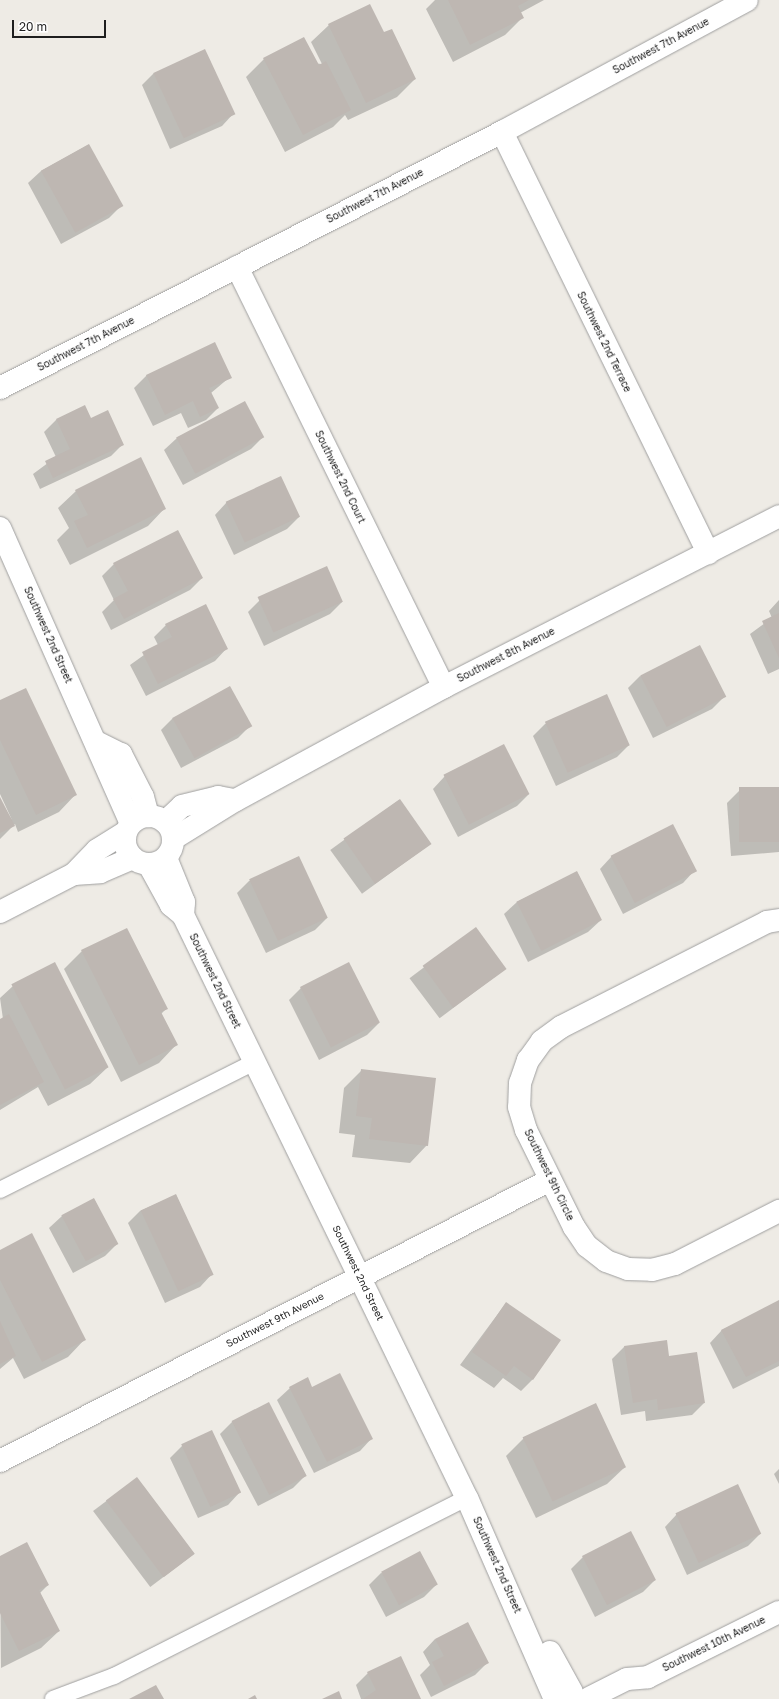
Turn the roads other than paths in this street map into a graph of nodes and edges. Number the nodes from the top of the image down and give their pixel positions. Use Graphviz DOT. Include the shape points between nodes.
graph roads {
  1 [pos="747,0"];
  2 [pos="502,132"];
  3 [pos="237,267"];
  4 [pos="0,388"];
  5 [pos="779,516"];
  6 [pos="0,528"];
  7 [pos="708,552"];
  8 [pos="444,687"];
  9 [pos="149,839"];
  10 [pos="0,912"];
  11 [pos="779,920"];
  12 [pos="254,1062"];
  13 [pos="550,1180"];
  14 [pos="0,1190"];
  15 [pos="779,1211"];
  16 [pos="359,1276"];
  17 [pos="0,1461"];
  18 [pos="467,1498"];
  19 [pos="779,1612"];
  20 [pos="648,1677"];
  21 [pos="573,1697"];
  22 [pos="53,1699"];
  23 [pos="622,1699"];
  1 -- 2 [label="street, Southwest 7th Avenue"];
  2 -- 3 [label="street, Southwest 7th Avenue"];
  2 -- 7 [label="street, Southwest 2nd Terrace"];
  3 -- 4 [label="street, Southwest 7th Avenue"];
  3 -- 8 [label="street, Southwest 2nd Court"];
  5 -- 7 [label="street, Southwest 8th Avenue"];
  6 -- 9 [label="street, Southwest 2nd Street" via="96,742 121,754 143,797"];
  7 -- 8 [label="street, Southwest 8th Avenue"];
  8 -- 9 [label="street, Southwest 8th Avenue" via="236,800 218,797 182,806"];
  9 -- 10 [label="street, Southwest 8th Avenue" via="97,850 74,874"];
  9 -- 12 [label="street, Southwest 2nd Street" via="184,902 183,915"];
  11 -- 13 [label="street, Southwest 9th Circle" via="725,944 561,1027 542,1041 528,1060 520,1083 519,1107 526,1130"];
  12 -- 14 [label="lane"];
  12 -- 16 [label="street, Southwest 2nd Street"];
  13 -- 15 [label="street, Southwest 9th Circle" via="587,1246 606,1261 628,1269 652,1270 675,1264"];
  13 -- 16 [label="street, Southwest 9th Avenue"];
  16 -- 17 [label="street, Southwest 9th Avenue"];
  16 -- 18 [label="street, Southwest 2nd Street"];
  18 -- 21 [label="street, Southwest 2nd Street" via="528,1633 551,1653"];
  18 -- 22 [label="lane" via="114,1676"];
  19 -- 20 [label="street, Southwest 10th Avenue"];
  20 -- 21 [label="street, Southwest 10th Avenue" via="627,1679"];
  20 -- 23 [label="street, Southwest 10th Avenue"];
}
